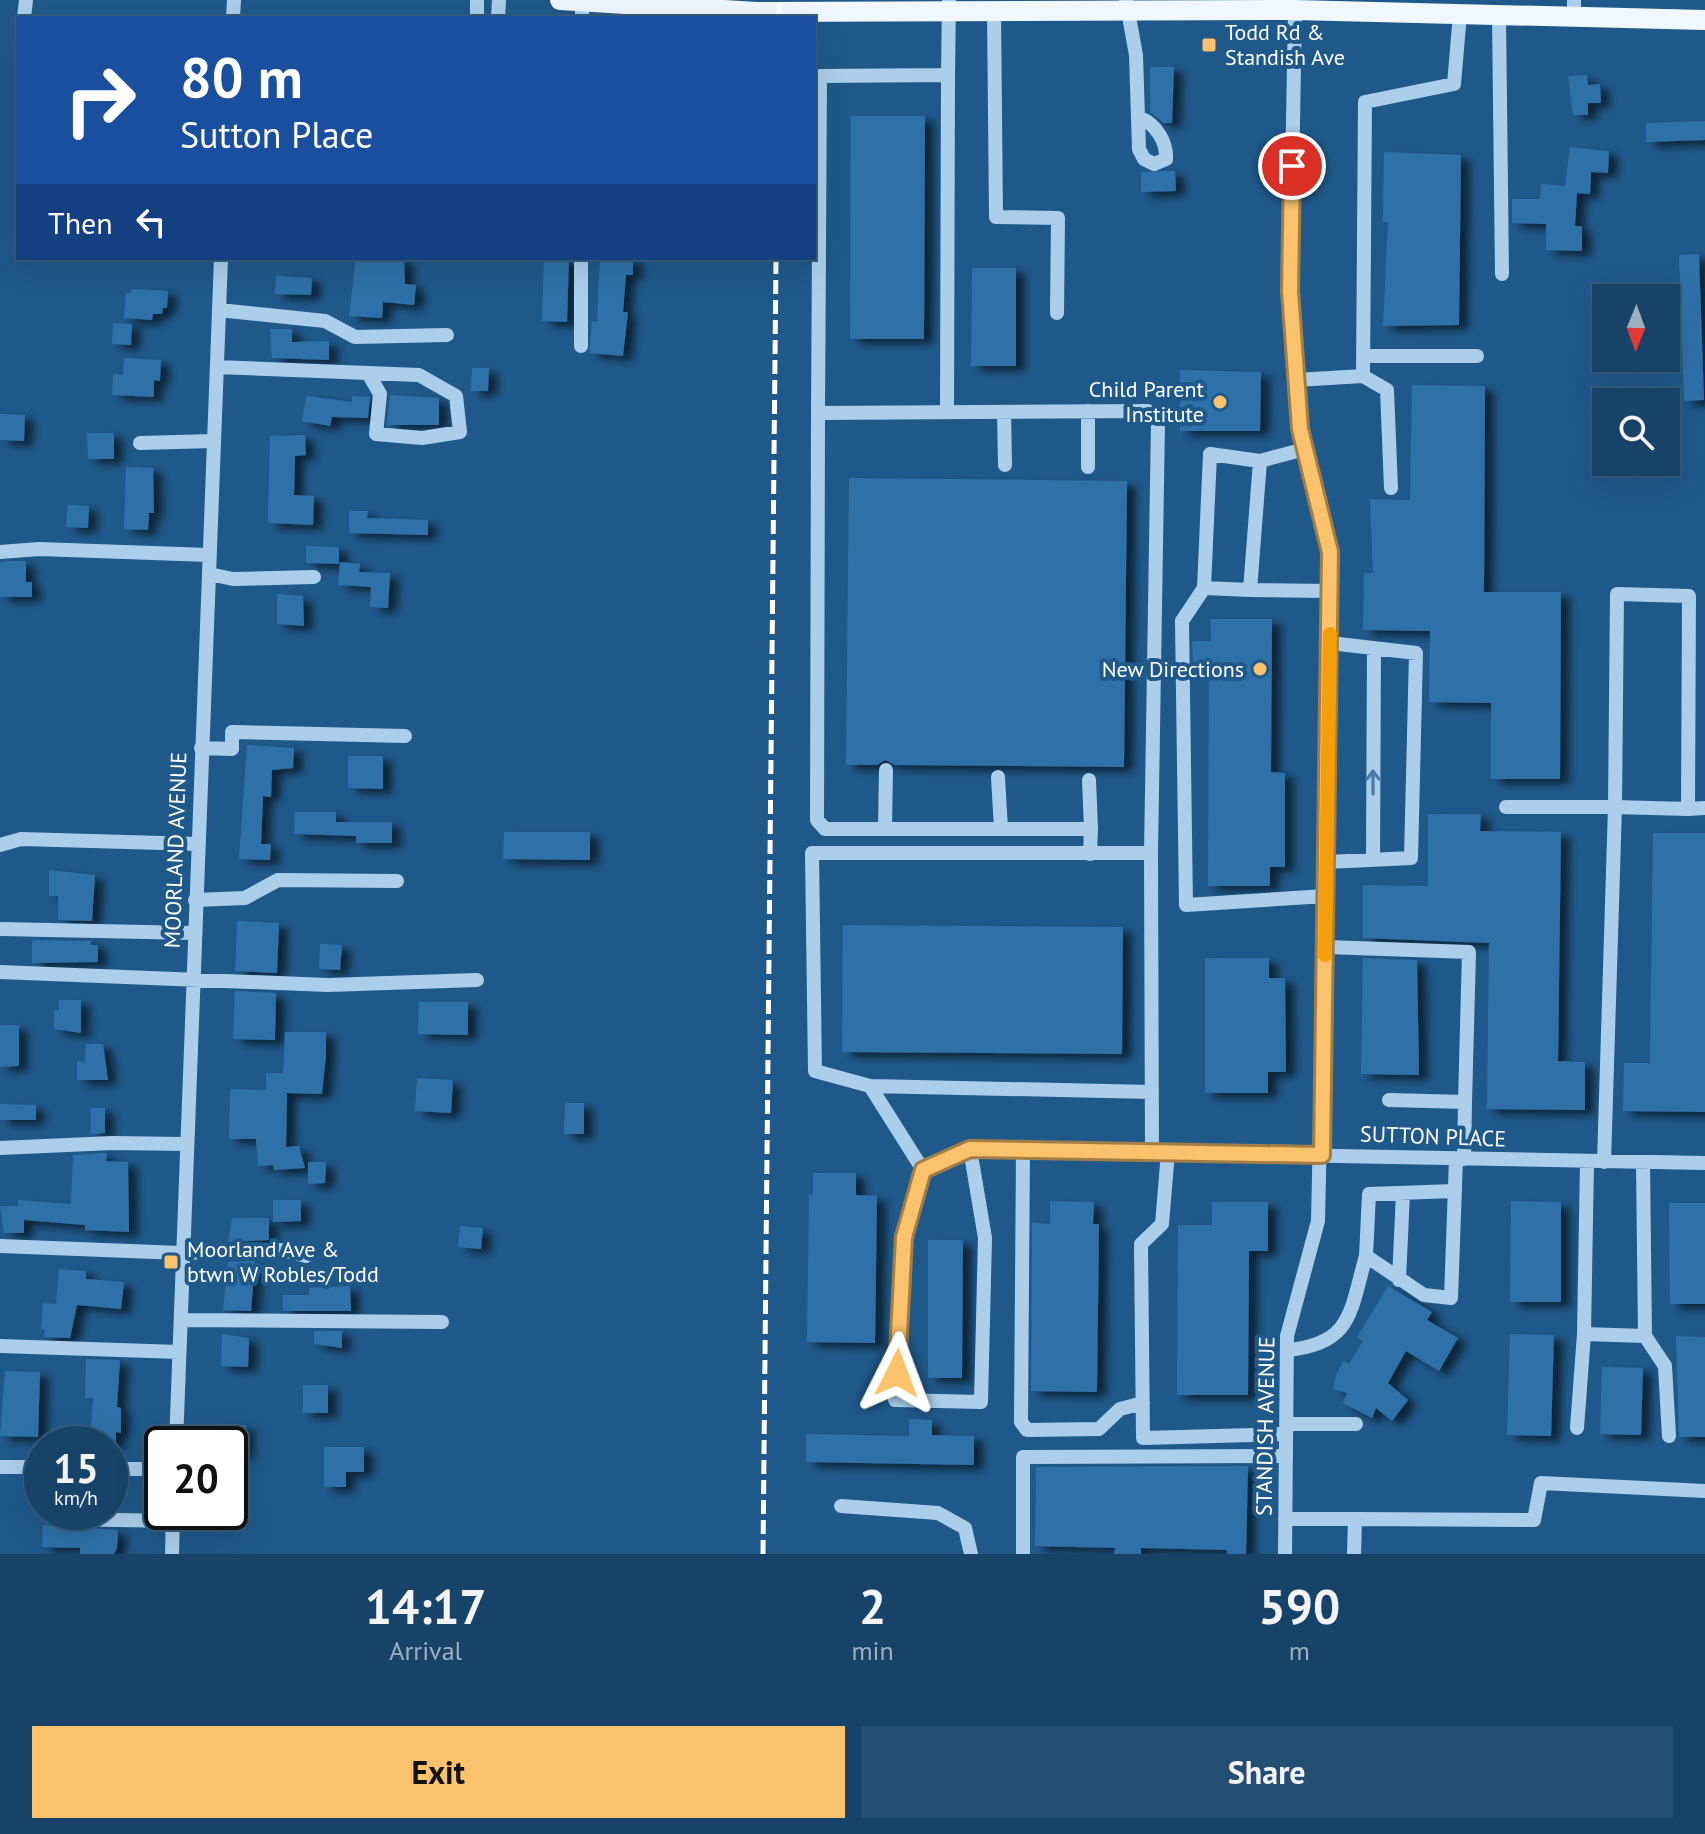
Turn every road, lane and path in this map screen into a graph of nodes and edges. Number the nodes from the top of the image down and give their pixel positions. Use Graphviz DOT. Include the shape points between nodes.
graph roads {
  1 [pos="560,0"];
  2 [pos="582,1"];
  3 [pos="703,4"];
  4 [pos="843,6"];
  5 [pos="882,6"];
  6 [pos="949,6"];
  7 [pos="1051,6"];
  8 [pos="1126,6"];
  9 [pos="1258,6"];
  10 [pos="1574,9"];
  11 [pos="1295,10"];
  12 [pos="994,12"];
  13 [pos="1460,14"];
  14 [pos="1499,15"];
  15 [pos="1705,20"];
  16 [pos="948,75"];
  17 [pos="1140,118"];
  18 [pos="221,260"];
  19 [pos="581,260"];
  20 [pos="1502,274"];
  21 [pos="219,310"];
  22 [pos="1057,313"];
  23 [pos="447,335"];
  24 [pos="581,346"];
  25 [pos="1363,356"];
  26 [pos="1477,356"];
  27 [pos="217,367"];
  28 [pos="368,373"];
  29 [pos="1363,376"];
  30 [pos="1296,380"];
  31 [pos="1088,411"];
  32 [pos="947,412"];
  33 [pos="1004,412"];
  34 [pos="818,413"];
  35 [pos="214,441"];
  36 [pos="140,443"];
  37 [pos="1305,449"];
  38 [pos="1260,461"];
  39 [pos="1005,465"];
  40 [pos="1088,467"];
  41 [pos="1391,488"];
  42 [pos="0,552"];
  43 [pos="209,555"];
  44 [pos="209,574"];
  45 [pos="314,577"];
  46 [pos="1204,588"];
  47 [pos="1250,590"];
  48 [pos="1330,591"];
  49 [pos="1705,594"];
  50 [pos="1689,596"];
  51 [pos="1330,643"];
  52 [pos="1374,648"];
  53 [pos="405,736"];
  54 [pos="201,748"];
  55 [pos="886,770"];
  56 [pos="998,777"];
  57 [pos="1089,780"];
  58 [pos="1506,807"];
  59 [pos="1615,807"];
  60 [pos="1705,808"];
  61 [pos="1688,809"];
  62 [pos="885,828"];
  63 [pos="1001,829"];
  64 [pos="1091,829"];
  65 [pos="197,844"];
  66 [pos="0,845"];
  67 [pos="1151,853"];
  68 [pos="1090,854"];
  69 [pos="1373,860"];
  70 [pos="1327,862"];
  71 [pos="397,881"];
  72 [pos="1326,896"];
  73 [pos="195,900"];
  74 [pos="0,929"];
  75 [pos="194,933"];
  76 [pos="1326,947"];
  77 [pos="0,972"];
  78 [pos="477,980"];
  79 [pos="192,982"];
  80 [pos="870,1086"];
  81 [pos="1152,1092"];
  82 [pos="1389,1100"];
  83 [pos="1465,1102"];
  84 [pos="185,1144"];
  85 [pos="0,1148"];
  86 [pos="970,1149"];
  87 [pos="1023,1149"];
  88 [pos="1152,1152"];
  89 [pos="1168,1152"];
  90 [pos="1322,1155"];
  91 [pos="1460,1159"];
  92 [pos="1587,1162"];
  93 [pos="1604,1162"];
  94 [pos="1643,1162"];
  95 [pos="1705,1163"];
  96 [pos="923,1170"];
  97 [pos="1455,1191"];
  98 [pos="1403,1193"];
  99 [pos="0,1246"];
  100 [pos="181,1253"];
  101 [pos="306,1256"];
  102 [pos="1366,1256"];
  103 [pos="1399,1280"];
  104 [pos="181,1320"];
  105 [pos="442,1322"];
  106 [pos="1584,1334"];
  107 [pos="1645,1336"];
  108 [pos="0,1346"];
  109 [pos="1287,1350"];
  110 [pos="179,1352"];
  111 [pos="1143,1403"];
  112 [pos="1356,1424"];
  113 [pos="177,1426"];
  114 [pos="1577,1428"];
  115 [pos="1286,1429"];
  116 [pos="1669,1436"];
  117 [pos="1286,1456"];
  118 [pos="0,1467"];
  119 [pos="24,1467"];
  120 [pos="1705,1491"];
  121 [pos="841,1506"];
  122 [pos="1285,1519"];
  123 [pos="1355,1519"];
  124 [pos="173,1530"];
  125 [pos="172,1554"];
  126 [pos="971,1554"];
  127 [pos="1023,1554"];
  128 [pos="1285,1554"];
  129 [pos="1354,1554"];
  1 -- 2 [label="main road"];
  2 -- 3 [label="main road"];
  3 -- 4 [label="main road" via="757,12"];
  4 -- 5 [label="main road"];
  5 -- 6 [label="main road"];
  6 -- 12 [label="main road"];
  6 -- 16 [label="street"];
  7 -- 8 [label="main road"];
  7 -- 12 [label="main road"];
  8 -- 9 [label="main road"];
  8 -- 17 [label="street"];
  9 -- 11 [label="main road"];
  10 -- 14 [label="main road"];
  10 -- 15 [label="main road"];
  11 -- 13 [label="main road"];
  11 -- 30 [label="street, STANDISH AVENUE" via="1290,291"];
  12 -- 22 [label="street" via="996,217 1058,218"];
  13 -- 14 [label="main road"];
  13 -- 25 [label="street" via="1454,84 1365,102"];
  14 -- 20 [label="street"];
  16 -- 32 [label="street"];
  16 -- 34 [label="street" via="820,76"];
  18 -- 21 [label="street, MOORLAND AVENUE"];
  19 -- 24 [label="street"];
  21 -- 23 [label="street" via="325,321 355,337"];
  21 -- 27 [label="street, MOORLAND AVENUE"];
  25 -- 26 [label="street"];
  25 -- 29 [label="street"];
  27 -- 28 [label="street"];
  27 -- 35 [label="street, MOORLAND AVENUE"];
  28 -- 28 [label="street" via="419,375 456,396 460,432 422,438 376,434 380,394"];
  29 -- 30 [label="street"];
  29 -- 41 [label="street" via="1387,390"];
  30 -- 37 [label="street, STANDISH AVENUE"];
  31 -- 33 [label="street"];
  31 -- 40 [label="street"];
  31 -- 67 [label="street" via="1148,411 1158,422"];
  32 -- 33 [label="street"];
  32 -- 34 [label="street"];
  33 -- 39 [label="street"];
  34 -- 62 [label="street" via="817,820 825,829"];
  35 -- 36 [label="street"];
  35 -- 43 [label="street, MOORLAND AVENUE"];
  37 -- 38 [label="street"];
  37 -- 48 [label="street, STANDISH AVENUE" via="1330,552"];
  38 -- 46 [label="street" via="1210,454"];
  38 -- 47 [label="street"];
  42 -- 43 [label="street"];
  43 -- 44 [label="street, MOORLAND AVENUE"];
  44 -- 45 [label="street" via="233,579"];
  44 -- 54 [label="street, MOORLAND AVENUE"];
  46 -- 47 [label="street"];
  46 -- 72 [label="street" via="1182,621 1186,905"];
  47 -- 48 [label="street"];
  48 -- 51 [label="street, STANDISH AVENUE"];
  49 -- 50 [label="street"];
  50 -- 59 [label="street" via="1617,594"];
  50 -- 61 [label="street"];
  51 -- 52 [label="street"];
  51 -- 70 [label="street, STANDISH AVENUE"];
  69 -- 52 [label="street, one-way"];
  52 -- 69 [label="street" via="1416,653 1411,858"];
  53 -- 54 [label="street" via="232,732 232,749"];
  54 -- 65 [label="street, MOORLAND AVENUE"];
  55 -- 62 [label="street"];
  56 -- 63 [label="street"];
  57 -- 64 [label="street"];
  58 -- 59 [label="street"];
  59 -- 61 [label="street"];
  59 -- 93 [label="street"];
  60 -- 61 [label="street"];
  62 -- 63 [label="street"];
  63 -- 64 [label="street"];
  64 -- 68 [label="street"];
  65 -- 66 [label="street" via="21,839"];
  65 -- 73 [label="street, MOORLAND AVENUE"];
  67 -- 68 [label="street"];
  67 -- 81 [label="street"];
  68 -- 80 [label="street" via="812,853 815,1071"];
  69 -- 70 [label="street"];
  70 -- 72 [label="street, STANDISH AVENUE"];
  71 -- 73 [label="street" via="278,880 245,898"];
  72 -- 76 [label="street, STANDISH AVENUE"];
  73 -- 75 [label="street, MOORLAND AVENUE"];
  74 -- 75 [label="street"];
  75 -- 79 [label="street, MOORLAND AVENUE"];
  76 -- 83 [label="street" via="1469,952"];
  76 -- 90 [label="street, STANDISH AVENUE"];
  77 -- 79 [label="street"];
  78 -- 79 [label="street"];
  79 -- 84 [label="street, MOORLAND AVENUE"];
  80 -- 81 [label="street"];
  80 -- 96 [label="street"];
  81 -- 88 [label="street"];
  82 -- 83 [label="street"];
  83 -- 91 [label="street"];
  84 -- 85 [label="street"];
  84 -- 100 [label="street, MOORLAND AVENUE"];
  86 -- 87 [label="street, SUTTON PLACE"];
  86 -- 96 [label="street, SUTTON PLACE"];
  86 -- 96 [label="street" via="985,1238 981,1402 895,1400 904,1237"];
  87 -- 88 [label="street, SUTTON PLACE"];
  87 -- 111 [label="street" via="1021,1422 1027,1430 1099,1429 1120,1409"];
  88 -- 89 [label="street, SUTTON PLACE"];
  89 -- 90 [label="street, SUTTON PLACE"];
  89 -- 111 [label="street" via="1162,1224 1141,1244"];
  90 -- 91 [label="street, SUTTON PLACE"];
  90 -- 109 [label="street, STANDISH AVENUE" via="1318,1221"];
  91 -- 92 [label="street, SUTTON PLACE"];
  91 -- 97 [label="street"];
  92 -- 93 [label="street, SUTTON PLACE"];
  92 -- 106 [label="street"];
  93 -- 94 [label="street, SUTTON PLACE"];
  94 -- 95 [label="street, SUTTON PLACE"];
  94 -- 107 [label="street"];
  97 -- 98 [label="street"];
  97 -- 103 [label="street" via="1451,1298 1424,1295"];
  98 -- 102 [label="street" via="1369,1194"];
  98 -- 103 [label="street"];
  99 -- 100 [label="street"];
  100 -- 101 [label="street" via="281,1250"];
  100 -- 104 [label="street, MOORLAND AVENUE"];
  102 -- 103 [label="street"];
  102 -- 109 [label="street" via="1347,1324 1317,1347"];
  104 -- 105 [label="street"];
  104 -- 110 [label="street, MOORLAND AVENUE"];
  106 -- 107 [label="street"];
  106 -- 114 [label="street"];
  107 -- 116 [label="street" via="1665,1366"];
  108 -- 110 [label="street"];
  109 -- 115 [label="street, STANDISH AVENUE"];
  110 -- 113 [label="street, MOORLAND AVENUE"];
  111 -- 115 [label="street" via="1143,1438"];
  112 -- 115 [label="street"];
  115 -- 117 [label="street, STANDISH AVENUE"];
  117 -- 122 [label="street, STANDISH AVENUE"];
  117 -- 127 [label="street" via="1023,1457"];
  118 -- 119 [label="street"];
  120 -- 123 [label="street" via="1541,1483 1534,1520"];
  121 -- 126 [label="street" via="938,1513 965,1528"];
  122 -- 123 [label="street"];
  122 -- 128 [label="street, STANDISH AVENUE"];
  123 -- 129 [label="street"];
  124 -- 125 [label="street"];
}
